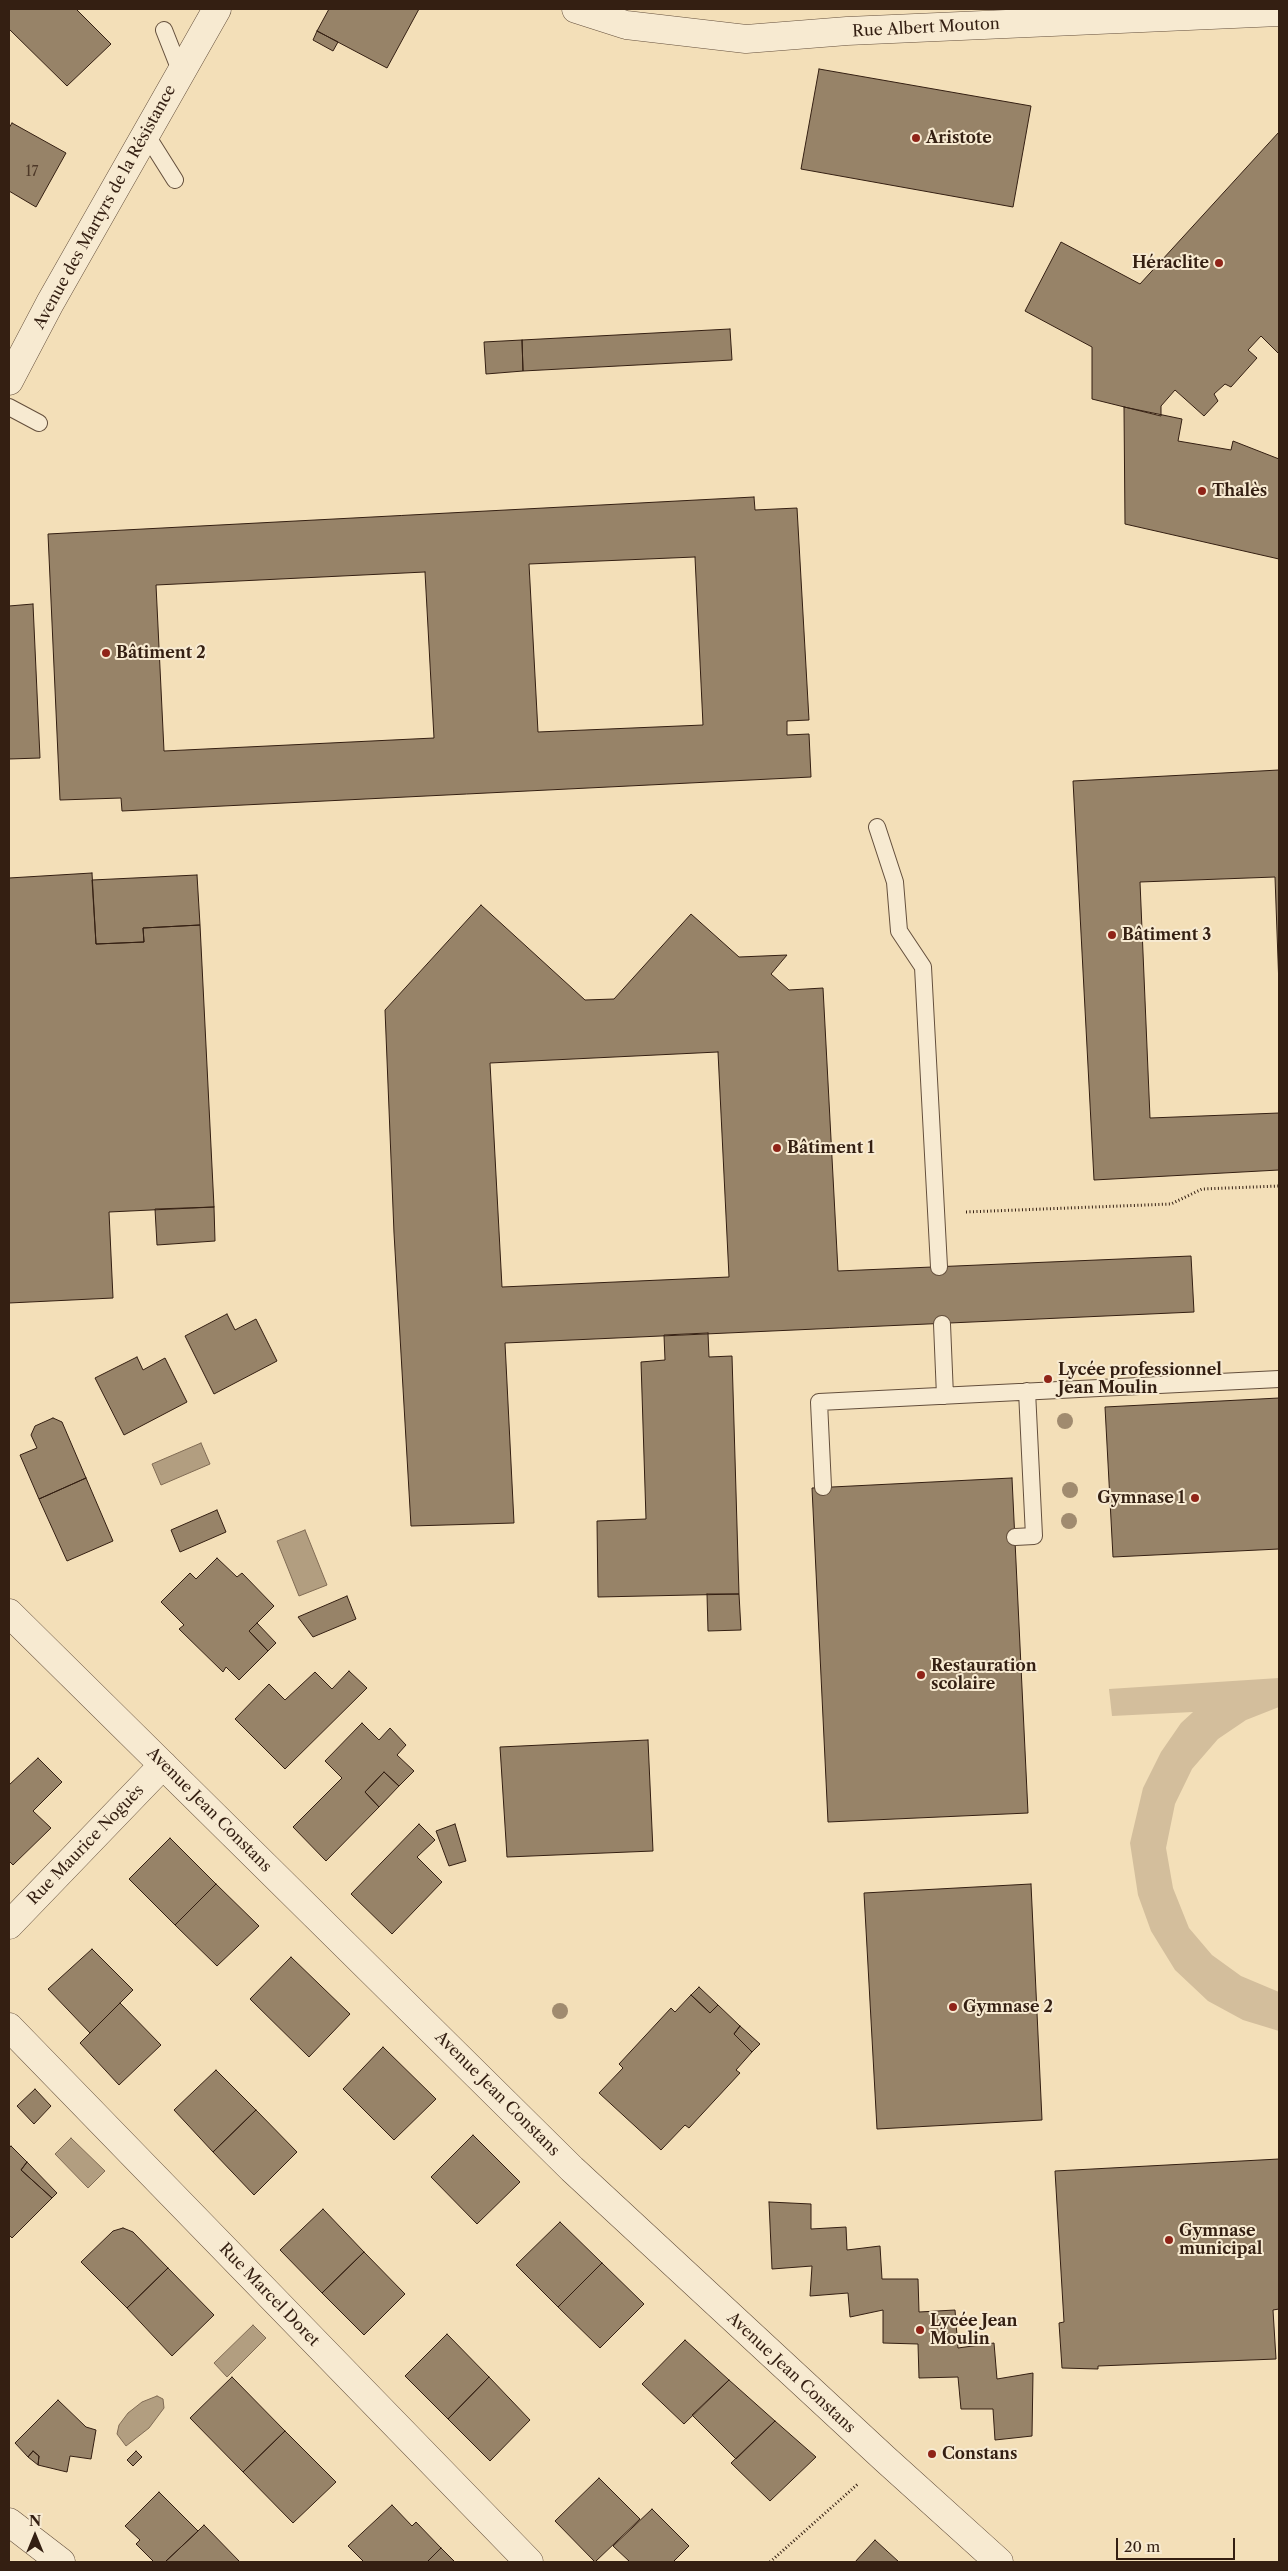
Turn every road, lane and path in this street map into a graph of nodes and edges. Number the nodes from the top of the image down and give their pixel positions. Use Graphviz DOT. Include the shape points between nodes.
graph roads {
  1 [pos="217,9"];
  2 [pos="576,9"];
  3 [pos="1279,12"];
  4 [pos="203,21"];
  5 [pos="164,30"];
  6 [pos="181,73"];
  7 [pos="146,134"];
  8 [pos="175,180"];
  9 [pos="9,381"];
  10 [pos="9,407"];
  11 [pos="39,423"];
  12 [pos="877,827"];
  13 [pos="1279,1186"];
  14 [pos="936,1212"];
  15 [pos="939,1267"];
  16 [pos="942,1324"];
  17 [pos="1279,1379"];
  18 [pos="1027,1391"];
  19 [pos="945,1396"];
  20 [pos="823,1487"];
  21 [pos="1015,1537"];
  22 [pos="9,1612"];
  23 [pos="163,1765"];
  24 [pos="9,1925"];
  25 [pos="9,2027"];
  26 [pos="885,2459"];
  27 [pos="9,2522"];
  28 [pos="60,2562"];
  29 [pos="529,2562"];
  30 [pos="770,2562"];
  31 [pos="999,2562"];
  1 -- 4 [label="street, Avenue des Martyrs de la Résistance"];
  2 -- 3 [label="street, Rue Albert Mouton" via="626,25 746,39 847,31"];
  4 -- 6 [label="street, Avenue des Martyrs de la Résistance"];
  5 -- 6 [label="lane"];
  6 -- 7 [label="street, Avenue des Martyrs de la Résistance"];
  7 -- 8 [label="lane"];
  7 -- 9 [label="street, Avenue des Martyrs de la Résistance"];
  10 -- 11 [label="lane"];
  12 -- 14 [label="lane" via="895,882 899,931 923,967"];
  13 -- 14 [label="path" via="1202,1190 1171,1204"];
  14 -- 15 [label="lane"];
  16 -- 19 [label="lane"];
  17 -- 18 [label="lane"];
  18 -- 19 [label="lane"];
  18 -- 21 [label="lane" via="1034,1536"];
  19 -- 20 [label="lane" via="819,1402"];
  22 -- 23 [label="street, Avenue Jean Constans"];
  23 -- 24 [label="street, Rue Maurice Noguès"];
  23 -- 26 [label="street, Avenue Jean Constans" via="572,2169"];
  25 -- 29 [label="street, Rue Marcel Doret"];
  26 -- 30 [label="path"];
  26 -- 31 [label="street, Avenue Jean Constans"];
  27 -- 28 [label="street"];
}
